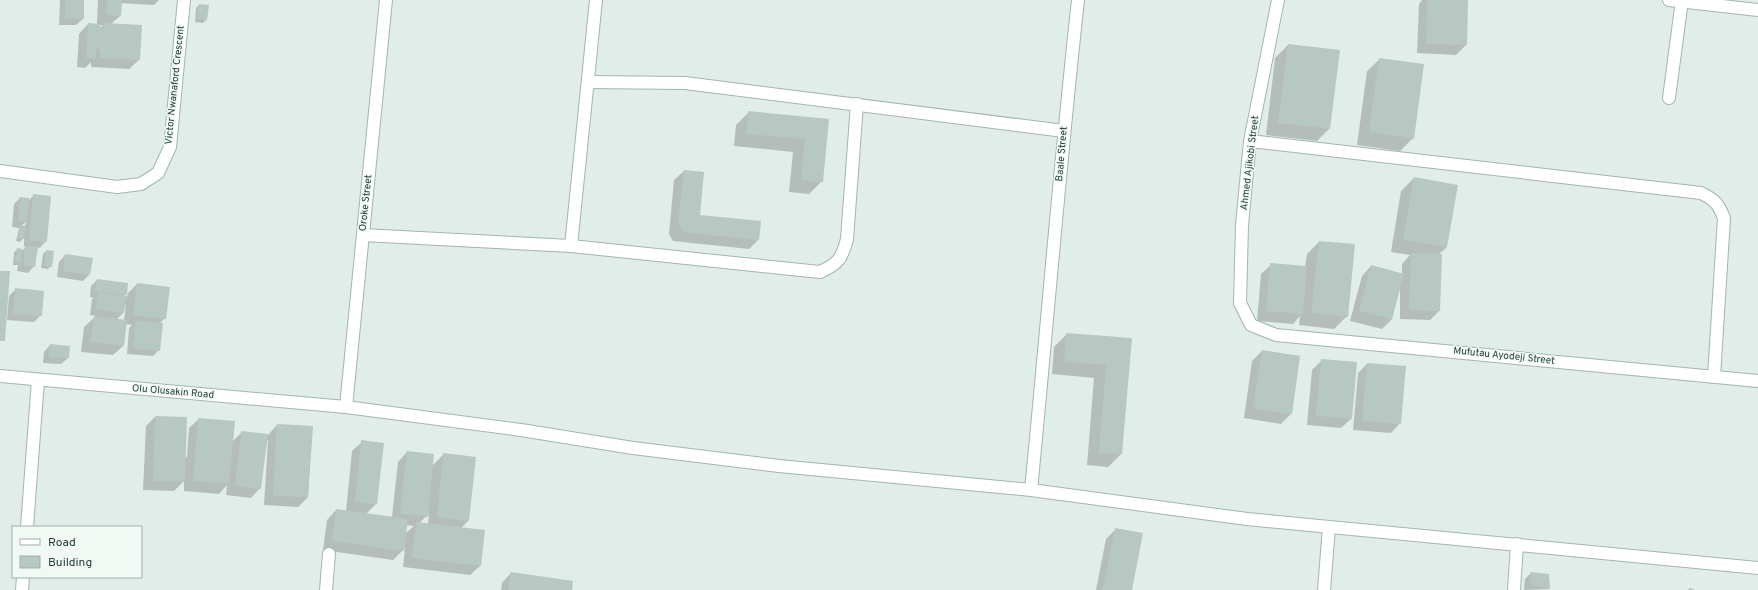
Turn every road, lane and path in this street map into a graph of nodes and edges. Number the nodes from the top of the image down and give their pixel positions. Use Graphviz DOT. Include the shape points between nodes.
graph roads {
  1 [pos="184,0"];
  2 [pos="386,0"];
  3 [pos="596,0"];
  4 [pos="1078,0"];
  5 [pos="1278,0"];
  6 [pos="1669,0"];
  7 [pos="1682,1"];
  8 [pos="1758,10"];
  9 [pos="588,82"];
  10 [pos="1669,98"];
  11 [pos="857,104"];
  12 [pos="1064,131"];
  13 [pos="1250,141"];
  14 [pos="0,171"];
  15 [pos="363,235"];
  16 [pos="571,246"];
  17 [pos="1251,326"];
  18 [pos="0,376"];
  19 [pos="1714,376"];
  20 [pos="38,380"];
  21 [pos="1758,381"];
  22 [pos="346,407"];
  23 [pos="1031,490"];
  24 [pos="27,526"];
  25 [pos="1329,527"];
  26 [pos="1517,544"];
  27 [pos="329,554"];
  28 [pos="1758,568"];
  29 [pos="23,578"];
  30 [pos="22,590"];
  31 [pos="326,590"];
  32 [pos="1324,590"];
  33 [pos="1514,590"];
  1 -- 14 [label="street, Victor Nwanaford Crescent" via="170,147 158,173 141,184 117,187"];
  2 -- 15 [label="street, Oroke Street"];
  3 -- 9 [label="street"];
  4 -- 12 [label="street, Baale Street"];
  5 -- 13 [label="street, Ahmed Ajikobi Street"];
  6 -- 7 [label="street"];
  7 -- 8 [label="street"];
  7 -- 10 [label="street"];
  9 -- 11 [label="street" via="685,83"];
  9 -- 16 [label="street"];
  11 -- 12 [label="street"];
  11 -- 16 [label="street" via="848,239 837,263 830,268 820,272"];
  12 -- 23 [label="street, Baale Street"];
  13 -- 17 [label="street, Ahmed Ajikobi Street" via="1242,225 1240,303"];
  13 -- 19 [label="street" via="1701,193 1719,206 1724,218"];
  15 -- 16 [label="street"];
  15 -- 22 [label="street, Oroke Street"];
  17 -- 19 [label="street, Mufutau Ayodeji Street" via="1276,335"];
  18 -- 20 [label="street, Olu Olusakin Road"];
  19 -- 21 [label="street, Mufutau Ayodeji Street"];
  20 -- 22 [label="street, Olu Olusakin Road"];
  20 -- 24 [label="street"];
  22 -- 23 [label="street, Olu Olusakin Road" via="779,466"];
  23 -- 25 [label="street, Olu Olusakin Road" via="1247,519"];
  25 -- 26 [label="street, Olu Olusakin Road"];
  25 -- 32 [label="street"];
  26 -- 28 [label="street, Olu Olusakin Road"];
  26 -- 33 [label="street"];
  27 -- 31 [label="street"];
  29 -- 30 [label="street"];
}
